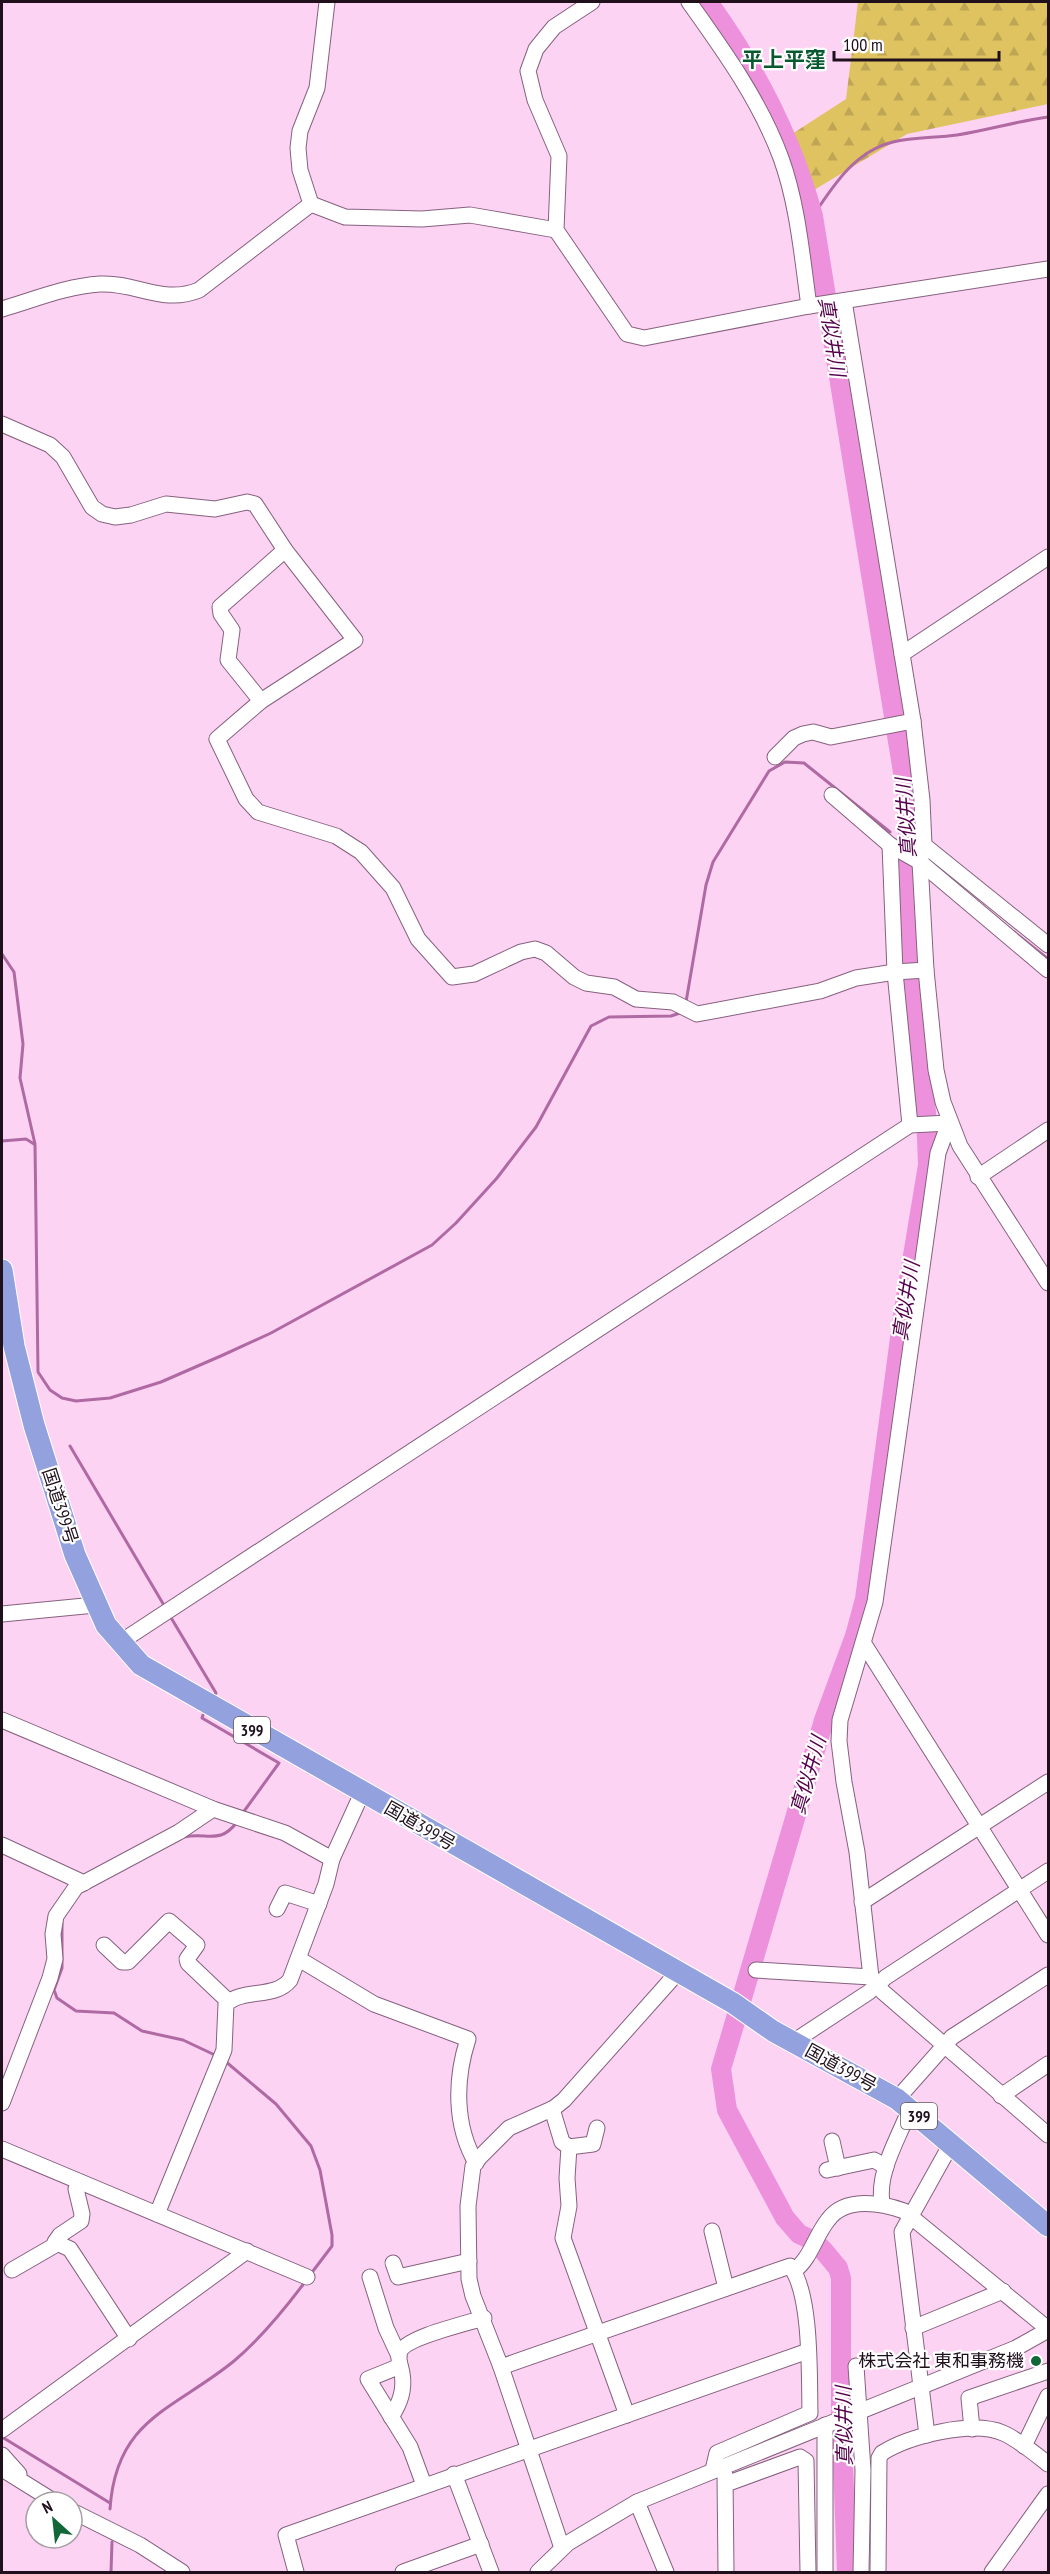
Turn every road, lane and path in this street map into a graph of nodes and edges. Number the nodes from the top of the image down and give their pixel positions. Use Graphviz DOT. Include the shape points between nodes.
graph roads {
  1 [pos="327,2"];
  2 [pos="592,2"];
  3 [pos="689,2"];
  4 [pos="311,204"];
  5 [pos="556,230"];
  6 [pos="1048,269"];
  7 [pos="841,301"];
  8 [pos="812,307"];
  9 [pos="2,309"];
  10 [pos="2,424"];
  11 [pos="285,550"];
  12 [pos="1048,556"];
  13 [pos="902,654"];
  14 [pos="261,701"];
  15 [pos="910,722"];
  16 [pos="775,758"];
  17 [pos="832,795"];
  18 [pos="924,844"];
  19 [pos="893,846"];
  20 [pos="919,861"];
  21 [pos="1048,945"];
  22 [pos="925,970"];
  23 [pos="1048,970"];
  24 [pos="898,972"];
  25 [pos="945,1123"];
  26 [pos="913,1125"];
  27 [pos="1048,1130"];
  28 [pos="978,1177"];
  29 [pos="2,1270"];
  30 [pos="1048,1283"];
  31 [pos="95,1605"];
  32 [pos="2,1614"];
  33 [pos="119,1643"];
  34 [pos="864,1644"];
  35 [pos="2,1720"];
  36 [pos="1048,1782"];
  37 [pos="362,1793"];
  38 [pos="213,1809"];
  39 [pos="978,1827"];
  40 [pos="2,1845"];
  41 [pos="332,1859"];
  42 [pos="1048,1871"];
  43 [pos="84,1882"];
  44 [pos="1020,1890"];
  45 [pos="862,1902"];
  46 [pos="319,1904"];
  47 [pos="277,1909"];
  48 [pos="1048,1935"];
  49 [pos="104,1945"];
  50 [pos="299,1959"];
  51 [pos="756,1970"];
  52 [pos="678,1972"];
  53 [pos="1048,1975"];
  54 [pos="874,1981"];
  55 [pos="228,2001"];
  56 [pos="793,2042"];
  57 [pos="944,2044"];
  58 [pos="1048,2064"];
  59 [pos="1001,2096"];
  60 [pos="2,2103"];
  61 [pos="903,2104"];
  62 [pos="552,2109"];
  63 [pos="1048,2135"];
  64 [pos="600,2138"];
  65 [pos="832,2141"];
  66 [pos="951,2144"];
  67 [pos="569,2148"];
  68 [pos="2,2149"];
  69 [pos="476,2163"];
  70 [pos="886,2167"];
  71 [pos="82,2183"];
  72 [pos="882,2204"];
  73 [pos="157,2214"];
  74 [pos="910,2216"];
  75 [pos="1048,2226"];
  76 [pos="712,2231"];
  77 [pos="57,2244"];
  78 [pos="247,2251"];
  79 [pos="469,2261"];
  80 [pos="393,2264"];
  81 [pos="12,2270"];
  82 [pos="794,2271"];
  83 [pos="307,2277"];
  84 [pos="370,2277"];
  85 [pos="726,2289"];
  86 [pos="1003,2291"];
  87 [pos="484,2318"];
  88 [pos="913,2328"];
  89 [pos="1048,2329"];
  90 [pos="598,2333"];
  91 [pos="129,2339"];
  92 [pos="808,2351"];
  93 [pos="400,2361"];
  94 [pos="856,2366"];
  95 [pos="501,2367"];
  96 [pos="1048,2371"];
  97 [pos="920,2386"];
  98 [pos="1048,2396"];
  99 [pos="857,2412"];
  100 [pos="627,2415"];
  101 [pos="391,2417"];
  102 [pos="825,2426"];
  103 [pos="972,2429"];
  104 [pos="2,2430"];
  105 [pos="927,2435"];
  106 [pos="1024,2446"];
  107 [pos="527,2449"];
  108 [pos="2,2455"];
  109 [pos="1048,2464"];
  110 [pos="718,2468"];
  111 [pos="2,2469"];
  112 [pos="454,2474"];
  113 [pos="726,2484"];
  114 [pos="424,2485"];
  115 [pos="32,2490"];
  116 [pos="33,2490"];
  117 [pos="1048,2494"];
  118 [pos="637,2502"];
  119 [pos="84,2517"];
  120 [pos="481,2544"];
  121 [pos="561,2548"];
  122 [pos="721,2571"];
  123 [pos="182,2572"];
  124 [pos="296,2572"];
  125 [pos="407,2572"];
  126 [pos="491,2572"];
  127 [pos="538,2572"];
  128 [pos="666,2572"];
  129 [pos="808,2572"];
  130 [pos="825,2572"];
  131 [pos="861,2572"];
  132 [pos="878,2572"];
  133 [pos="992,2572"];
  1 -- 4 [label="street" via="317,88 300,131 298,148 300,170"];
  2 -- 5 [label="street" via="554,27 536,49 528,71 535,100 560,156"];
  3 -- 8 [label="street" via="742,79 781,159"];
  4 -- 5 [label="street" via="345,217 422,219 470,215"];
  4 -- 9 [label="street" via="199,290 185,296 87,285"];
  5 -- 8 [label="street" via="627,334 644,338"];
  6 -- 7 [label="street"];
  7 -- 8 [label="street"];
  7 -- 13 [label="street"];
  10 -- 11 [label="street" via="50,445 63,457 92,507 102,514 131,515 166,504 215,509 247,502 260,509"];
  11 -- 14 [label="street" via="220,607 231,630 228,660"];
  11 -- 14 [label="street" via="355,640"];
  12 -- 13 [label="street"];
  13 -- 15 [label="street"];
  14 -- 24 [label="street" via="216,738 246,800 258,812 336,836 362,852 393,888 418,939 452,977 474,974 521,952 535,950 546,952 586,983 614,987 636,999 697,1014"];
  15 -- 16 [label="street" via="831,737 813,732 803,734"];
  15 -- 18 [label="street"];
  17 -- 19 [label="street"];
  18 -- 20 [label="street"];
  18 -- 21 [label="street"];
  19 -- 20 [label="street"];
  19 -- 24 [label="street"];
  20 -- 22 [label="street"];
  20 -- 23 [label="street"];
  22 -- 24 [label="street"];
  22 -- 25 [label="street"];
  24 -- 26 [label="street"];
  25 -- 26 [label="street"];
  25 -- 28 [label="street"];
  25 -- 34 [label="street" via="875,1602"];
  26 -- 33 [label="street"];
  27 -- 28 [label="street"];
  28 -- 30 [label="street"];
  29 -- 31 [label="highway, 国道399号 / 399" via="14,1346 34,1425"];
  31 -- 32 [label="street"];
  31 -- 33 [label="highway, 国道399号 / 399"];
  33 -- 37 [label="highway, 国道399号 / 399" via="162,1679"];
  34 -- 39 [label="street"];
  34 -- 45 [label="street" via="840,1720 839,1741"];
  35 -- 38 [label="street"];
  36 -- 39 [label="street"];
  37 -- 41 [label="street"];
  37 -- 52 [label="highway, 国道399号 / 399"];
  38 -- 41 [label="street" via="285,1833"];
  38 -- 43 [label="street" via="179,1832"];
  39 -- 44 [label="street"];
  39 -- 45 [label="street"];
  40 -- 43 [label="street"];
  41 -- 46 [label="street"];
  42 -- 44 [label="street"];
  43 -- 60 [label="street" via="56,1916 55,1959 50,1978"];
  44 -- 48 [label="street"];
  44 -- 54 [label="street"];
  45 -- 54 [label="street"];
  46 -- 47 [label="street" via="285,1893"];
  46 -- 50 [label="street"];
  49 -- 55 [label="street" via="123,1963 128,1962 163,1924 171,1922 197,1945 188,1963"];
  50 -- 55 [label="street" via="285,1987"];
  50 -- 69 [label="street" via="374,2004 468,2039 458,2094 465,2136"];
  51 -- 54 [label="street"];
  52 -- 56 [label="highway, 国道399号 / 399"];
  52 -- 62 [label="street" via="574,2090"];
  53 -- 57 [label="street"];
  54 -- 56 [label="street"];
  54 -- 57 [label="street"];
  55 -- 73 [label="street" via="222,2056"];
  56 -- 61 [label="highway, 国道399号 / 399"];
  57 -- 59 [label="street"];
  57 -- 61 [label="street"];
  58 -- 59 [label="street"];
  59 -- 63 [label="street"];
  61 -- 66 [label="highway, 国道399号 / 399"];
  61 -- 70 [label="street"];
  62 -- 67 [label="street" via="562,2142"];
  62 -- 69 [label="street" via="509,2128"];
  64 -- 67 [label="street"];
  65 -- 70 [label="street" via="833,2169 874,2160"];
  66 -- 74 [label="street"];
  66 -- 75 [label="highway, 国道399号 / 399"];
  67 -- 90 [label="street" via="569,2206 563,2238"];
  68 -- 71 [label="street"];
  69 -- 79 [label="street" via="468,2196"];
  70 -- 72 [label="street"];
  71 -- 73 [label="street"];
  71 -- 77 [label="street" via="76,2189 81,2221 60,2235"];
  72 -- 74 [label="street"];
  72 -- 82 [label="street" via="862,2204 839,2211 827,2221 805,2261"];
  73 -- 78 [label="street"];
  74 -- 86 [label="street"];
  74 -- 88 [label="street" via="902,2232"];
  76 -- 85 [label="street"];
  77 -- 81 [label="street"];
  77 -- 91 [label="street" via="70,2249"];
  78 -- 83 [label="street"];
  78 -- 91 [label="street"];
  79 -- 80 [label="street" via="398,2277"];
  79 -- 87 [label="street" via="473,2296"];
  82 -- 85 [label="street" via="790,2266"];
  82 -- 92 [label="street" via="803,2304"];
  84 -- 93 [label="street"];
  85 -- 90 [label="street"];
  86 -- 88 [label="street"];
  86 -- 89 [label="street"];
  87 -- 93 [label="street" via="421,2337 403,2347"];
  87 -- 95 [label="street"];
  88 -- 97 [label="street"];
  89 -- 97 [label="street" via="1016,2348"];
  90 -- 95 [label="street"];
  90 -- 100 [label="street"];
  91 -- 104 [label="street"];
  92 -- 100 [label="street"];
  92 -- 110 [label="street" via="810,2413 717,2453"];
  93 -- 101 [label="street" via="402,2393"];
  93 -- 101 [label="street" via="368,2379"];
  94 -- 99 [label="street"];
  95 -- 107 [label="street"];
  96 -- 103 [label="street" via="969,2398"];
  97 -- 99 [label="street"];
  97 -- 105 [label="street"];
  98 -- 106 [label="street"];
  99 -- 102 [label="street"];
  99 -- 131 [label="street" via="863,2470"];
  100 -- 107 [label="street"];
  101 -- 114 [label="street" via="410,2447"];
  102 -- 110 [label="street"];
  102 -- 130 [label="street"];
  103 -- 105 [label="street"];
  103 -- 106 [label="street" via="999,2431"];
  105 -- 132 [label="street" via="890,2448 879,2458"];
  106 -- 109 [label="street"];
  107 -- 112 [label="street"];
  107 -- 121 [label="street"];
  108 -- 116 [label="street"];
  110 -- 113 [label="street"];
  110 -- 118 [label="street"];
  111 -- 115 [label="street"];
  112 -- 114 [label="street"];
  112 -- 120 [label="street"];
  113 -- 122 [label="street"];
  113 -- 129 [label="street" via="800,2457 806,2461"];
  114 -- 124 [label="street" via="286,2535"];
  117 -- 133 [label="street"];
  118 -- 121 [label="street"];
  118 -- 128 [label="street"];
  119 -- 123 [label="street"];
  120 -- 125 [label="street"];
  120 -- 126 [label="street"];
  121 -- 127 [label="street"];
}
